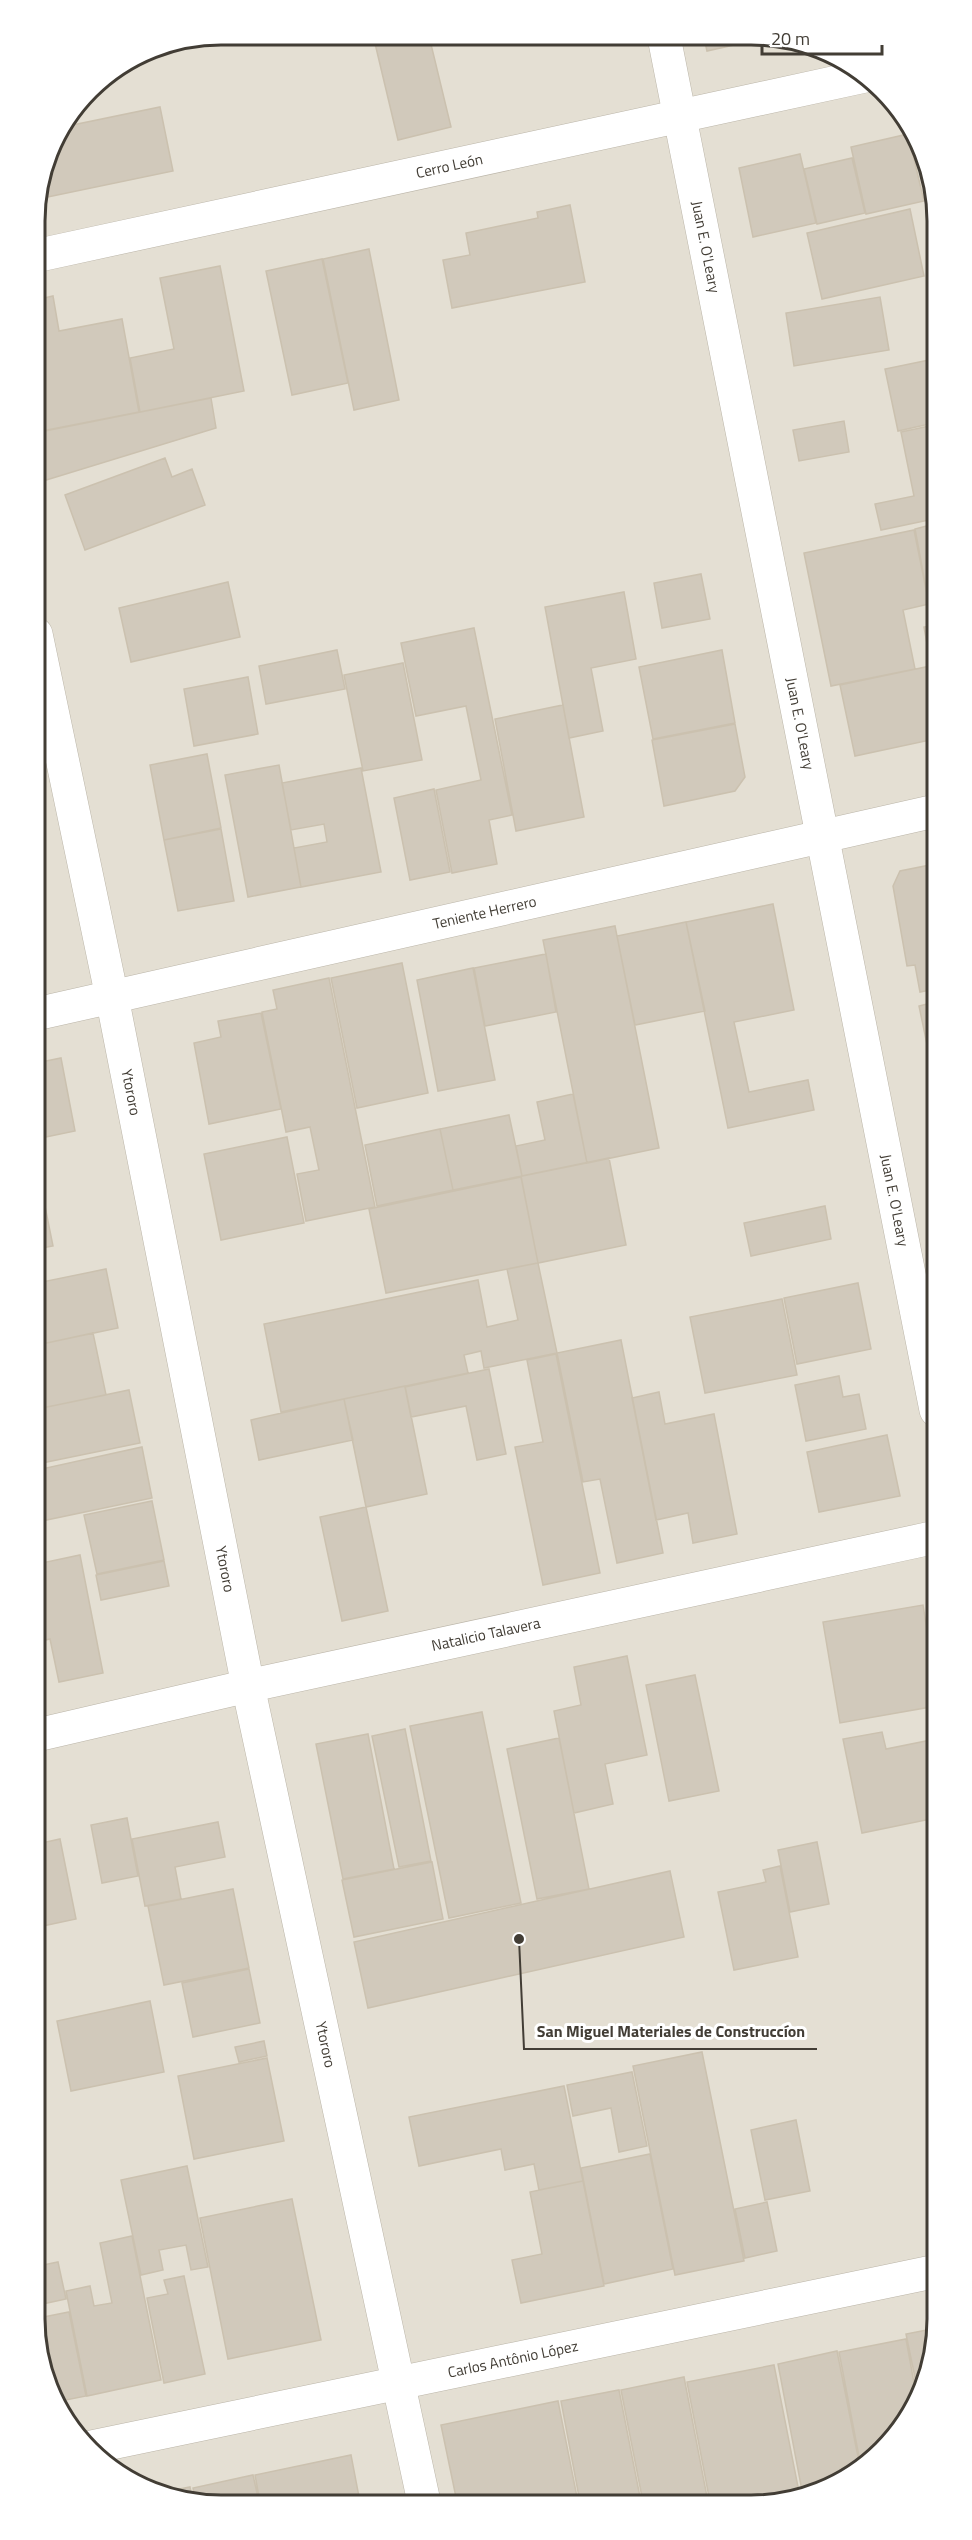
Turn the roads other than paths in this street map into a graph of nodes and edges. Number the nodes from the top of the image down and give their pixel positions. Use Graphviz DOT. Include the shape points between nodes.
graph roads {
  1 [pos="666,45"];
  2 [pos="854,79"];
  3 [pos="680,117"];
  4 [pos="45,254"];
  5 [pos="45,677"];
  6 [pos="927,813"];
  7 [pos="821,836"];
  8 [pos="112,997"];
  9 [pos="45,1012"];
  10 [pos="927,1365"];
  11 [pos="927,1540"];
  12 [pos="248,1686"];
  13 [pos="45,1733"];
  14 [pos="927,2273"];
  15 [pos="399,2383"];
  16 [pos="100,2445"];
  17 [pos="423,2495"];
  1 -- 3 [label="street, Juan E. O'Leary"];
  2 -- 3 [label="street, Cerro León"];
  3 -- 4 [label="street, Cerro León"];
  3 -- 7 [label="street, Juan E. O'Leary"];
  5 -- 8 [label="street, Ytororo"];
  6 -- 7 [label="street, Teniente Herrero"];
  7 -- 8 [label="street, Teniente Herrero"];
  7 -- 10 [label="street, Juan E. O'Leary"];
  8 -- 9 [label="street, Teniente Herrero"];
  8 -- 12 [label="street, Ytororo"];
  11 -- 12 [label="street, Natalicio Talavera"];
  12 -- 13 [label="street, Natalicio Talavera"];
  12 -- 15 [label="street, Ytororo"];
  14 -- 15 [label="street, Carlos Antônio López"];
  15 -- 16 [label="street, Carlos Antônio López"];
  15 -- 17 [label="street, Ytororo"];
}
